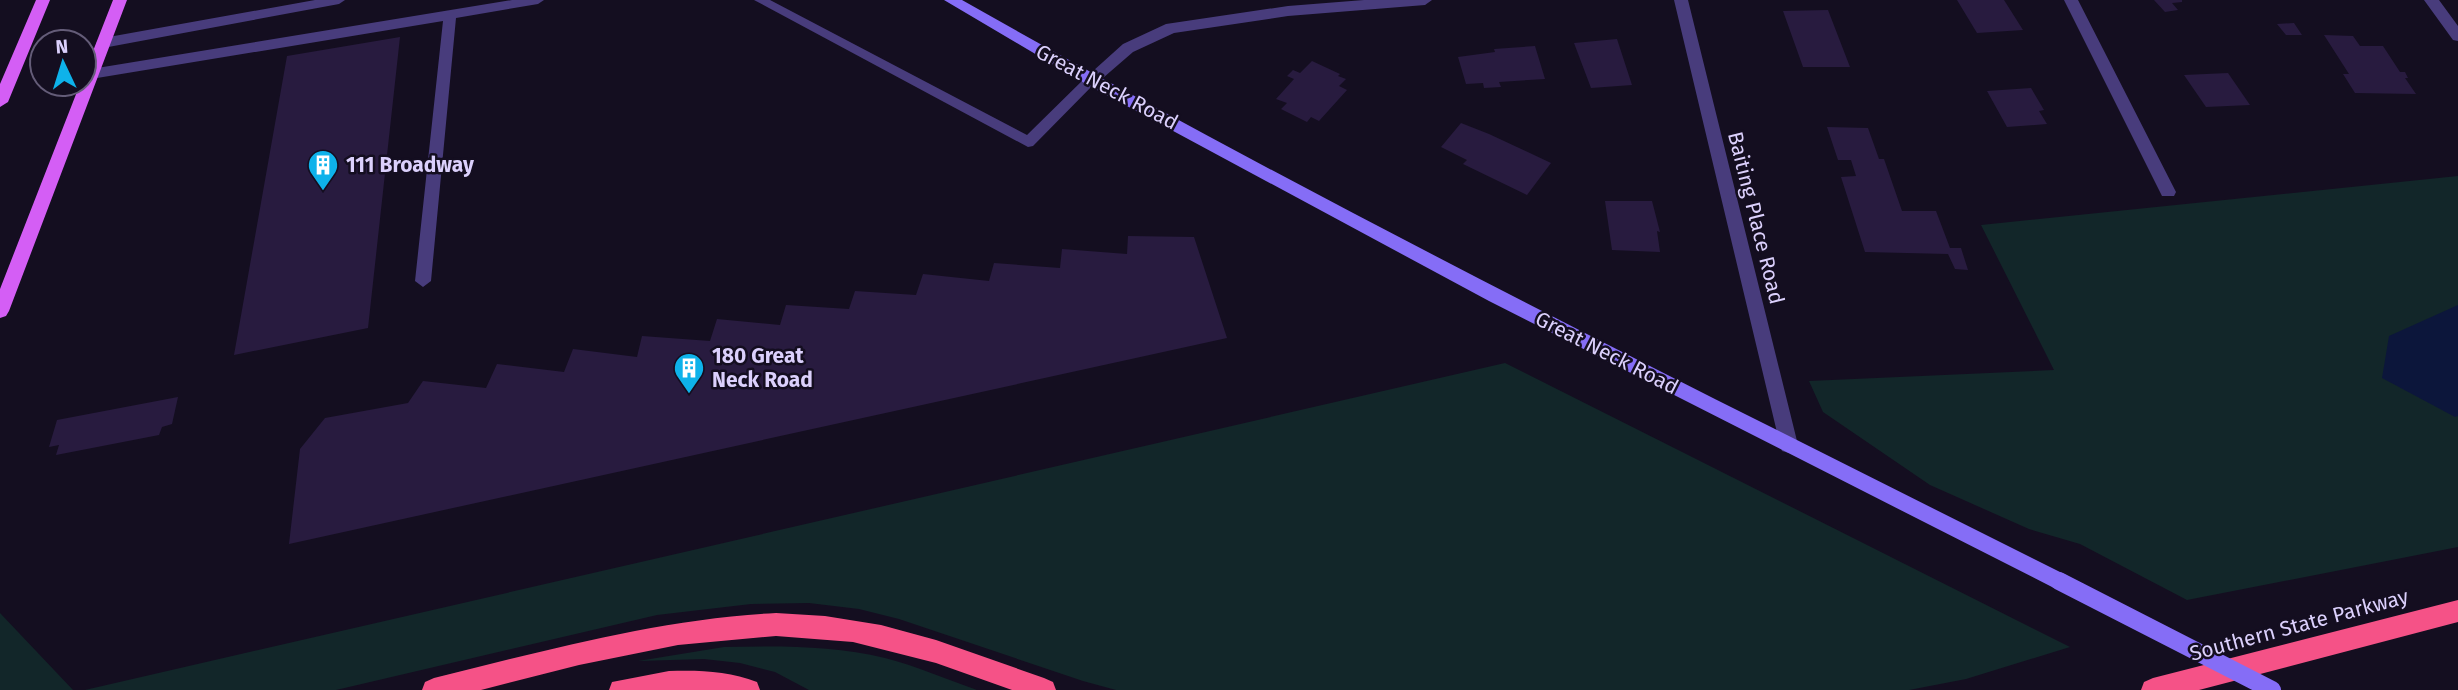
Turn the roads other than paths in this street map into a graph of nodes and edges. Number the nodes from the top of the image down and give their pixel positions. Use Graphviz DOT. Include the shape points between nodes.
graph roads {
  1 [pos="43,0"];
  2 [pos="120,0"];
  3 [pos="339,0"];
  4 [pos="538,0"];
  5 [pos="760,0"];
  6 [pos="951,0"];
  7 [pos="1425,0"];
  8 [pos="1681,0"];
  9 [pos="2071,0"];
  10 [pos="2431,0"];
  11 [pos="450,15"];
  12 [pos="2458,36"];
  13 [pos="103,43"];
  14 [pos="98,56"];
  15 [pos="98,73"];
  16 [pos="1091,80"];
  17 [pos="82,98"];
  18 [pos="0,102"];
  19 [pos="2168,192"];
  20 [pos="423,281"];
  21 [pos="0,311"];
  22 [pos="1789,445"];
  23 [pos="2458,611"];
  24 [pos="434,690"];
  25 [pos="621,690"];
  26 [pos="748,690"];
  27 [pos="1044,690"];
  28 [pos="2153,690"];
  29 [pos="2272,690"];
  1 -- 18 [label="main road"];
  2 -- 13 [label="main road"];
  3 -- 13 [label="lane"];
  4 -- 11 [label="lane"];
  5 -- 16 [label="lane" via="1028,142"];
  6 -- 16 [label="main road, Great Neck Road"];
  7 -- 16 [label="street" via="1289,11 1171,28 1128,48"];
  8 -- 22 [label="street, Baiting Place Road"];
  9 -- 19 [label="street"];
  10 -- 12 [label="street"];
  11 -- 15 [label="lane"];
  11 -- 20 [label="lane"];
  13 -- 14 [label="main road"];
  16 -- 22 [label="main road, Great Neck Road" via="1495,296"];
  17 -- 21 [label="main road"];
  22 -- 29 [label="main road, Great Neck Road, bridge"];
  23 -- 28 [label="highway, Southern State Parkway"];
  24 -- 27 [label="highway" via="685,631 759,624 826,626 891,638"];
  25 -- 26 [label="highway" via="665,682 717,682"];
}
